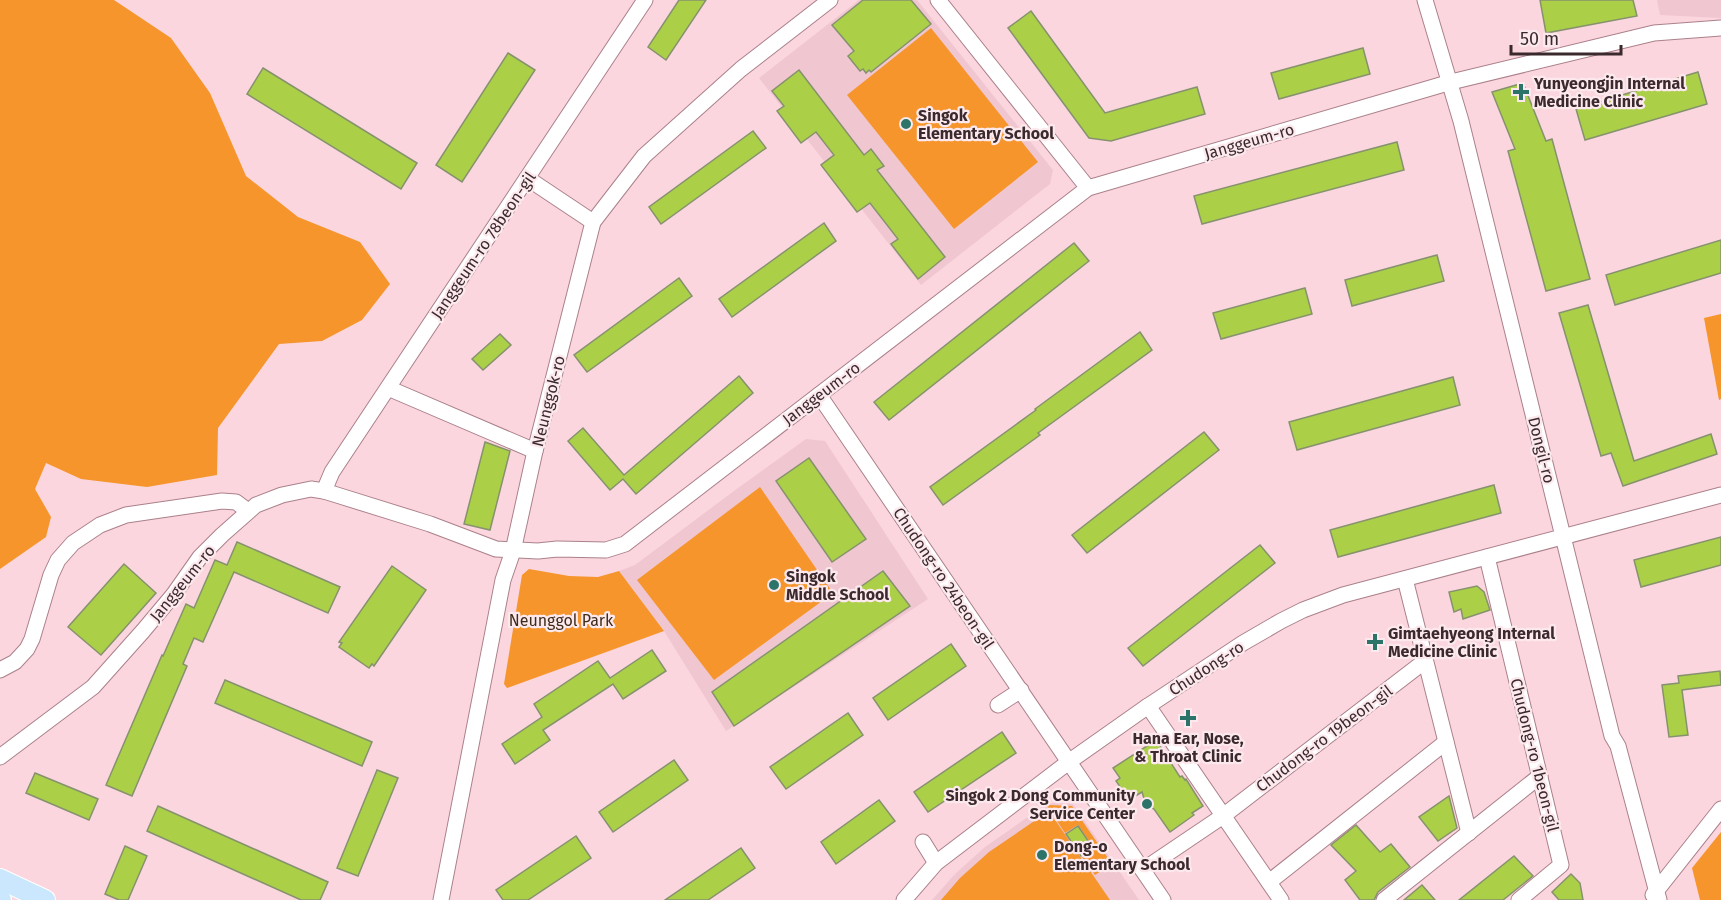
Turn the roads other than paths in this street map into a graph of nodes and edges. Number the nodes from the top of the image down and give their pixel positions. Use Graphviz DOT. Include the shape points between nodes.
graph roads {
  1 [pos="645,0"];
  2 [pos="830,0"];
  3 [pos="938,0"];
  4 [pos="1425,0"];
  5 [pos="1721,28"];
  6 [pos="1451,82"];
  7 [pos="527,178"];
  8 [pos="1088,188"];
  9 [pos="593,222"];
  10 [pos="388,388"];
  11 [pos="819,395"];
  12 [pos="535,451"];
  13 [pos="324,491"];
  14 [pos="1721,495"];
  15 [pos="248,511"];
  16 [pos="1563,537"];
  17 [pos="513,551"];
  18 [pos="1487,557"];
  19 [pos="1405,579"];
  20 [pos="1425,661"];
  21 [pos="0,670"];
  22 [pos="1021,690"];
  23 [pos="998,705"];
  24 [pos="1148,706"];
  25 [pos="1446,742"];
  26 [pos="0,757"];
  27 [pos="1070,761"];
  28 [pos="1540,776"];
  29 [pos="1721,809"];
  30 [pos="1223,816"];
  31 [pos="1469,833"];
  32 [pos="923,842"];
  33 [pos="936,863"];
  34 [pos="1143,870"];
  35 [pos="0,879"];
  36 [pos="1269,882"];
  37 [pos="1655,897"];
  38 [pos="45,900"];
  39 [pos="441,900"];
  40 [pos="904,900"];
  41 [pos="1163,900"];
  42 [pos="1281,900"];
  43 [pos="1384,900"];
  44 [pos="1519,900"];
  1 -- 7 [label="street, Janggeum-ro 78beon-gil"];
  2 -- 9 [label="street, Neunggok-ro" via="741,69 644,156"];
  3 -- 8 [label="street"];
  4 -- 6 [label="street, Dongil-ro"];
  5 -- 6 [label="street, Janggeum-ro" via="1654,33"];
  6 -- 8 [label="street, Janggeum-ro"];
  6 -- 16 [label="street, Dongil-ro"];
  7 -- 9 [label="street"];
  7 -- 10 [label="street, Janggeum-ro 78beon-gil"];
  8 -- 11 [label="street, Janggeum-ro"];
  9 -- 12 [label="street, Neunggok-ro"];
  10 -- 12 [label="street"];
  10 -- 13 [label="street, Janggeum-ro 78beon-gil" via="332,472"];
  11 -- 17 [label="street, Janggeum-ro" via="625,543 606,550"];
  11 -- 22 [label="street, Chudong-ro 24beon-gil"];
  12 -- 17 [label="street, Neunggok-ro"];
  13 -- 15 [label="street, Janggeum-ro" via="299,490"];
  13 -- 17 [label="street, Janggeum-ro" via="496,549"];
  14 -- 16 [label="street, Chudong-ro"];
  15 -- 21 [label="street" via="236,502 222,501 126,515 100,525 73,543 58,560 27,649"];
  15 -- 26 [label="street, Janggeum-ro" via="200,557 159,612 93,687"];
  16 -- 18 [label="street, Chudong-ro"];
  16 -- 37 [label="street, Dongil-ro"];
  17 -- 39 [label="street, Neunggok-ro" via="503,580"];
  18 -- 19 [label="street, Chudong-ro"];
  18 -- 28 [label="street, Chudong-ro 1beon-gil"];
  19 -- 20 [label="street"];
  19 -- 24 [label="street, Chudong-ro" via="1343,595 1296,614 1243,643"];
  20 -- 25 [label="street"];
  20 -- 30 [label="street, Chudong-ro 19beon-gil"];
  22 -- 23 [label="street"];
  22 -- 27 [label="street, Chudong-ro 24beon-gil"];
  24 -- 27 [label="street, Chudong-ro"];
  24 -- 30 [label="street"];
  25 -- 31 [label="street"];
  25 -- 36 [label="street"];
  27 -- 33 [label="street, Chudong-ro"];
  27 -- 34 [label="street, Chudong-ro 24beon-gil"];
  28 -- 31 [label="street"];
  28 -- 44 [label="street, Chudong-ro 1beon-gil" via="1561,865"];
  29 -- 37 [label="street"];
  30 -- 34 [label="street, Chudong-ro 19beon-gil"];
  30 -- 36 [label="street"];
  31 -- 43 [label="street"];
  32 -- 33 [label="street"];
  33 -- 40 [label="street, Chudong-ro"];
  34 -- 41 [label="street, Chudong-ro 24beon-gil"];
  35 -- 38 [label="main road"];
  36 -- 42 [label="street"];
}
